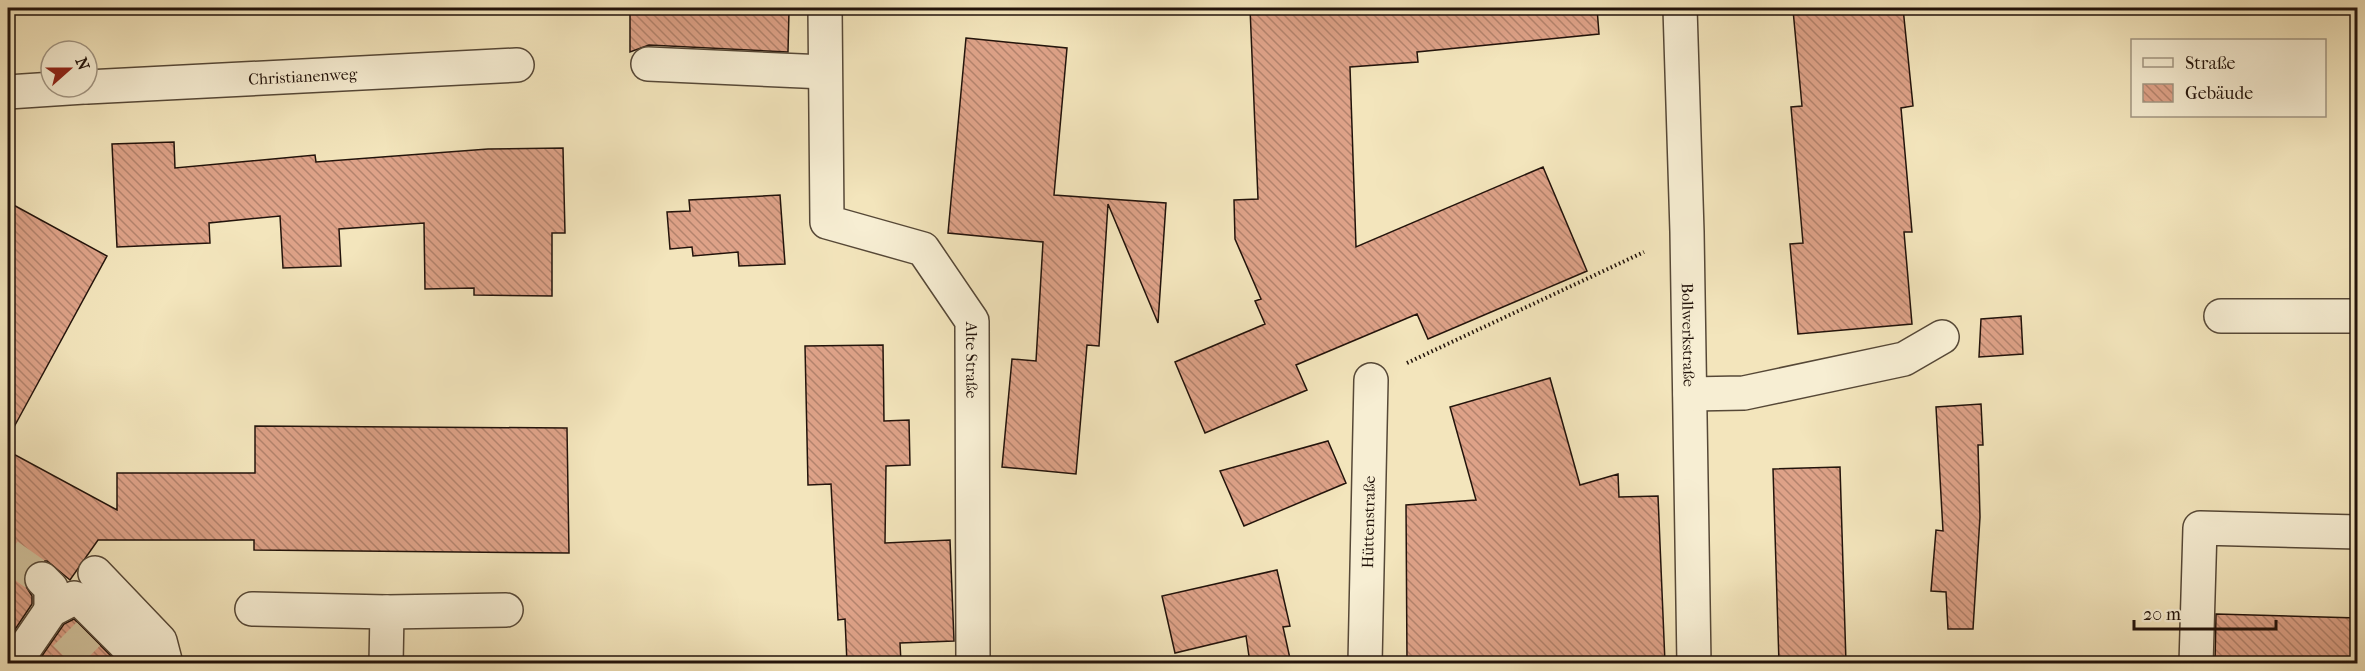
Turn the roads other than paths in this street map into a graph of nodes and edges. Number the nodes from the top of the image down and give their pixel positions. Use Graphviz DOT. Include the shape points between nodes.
graph roads {
  1 [pos="825,8"];
  2 [pos="1680,8"];
  3 [pos="648,64"];
  4 [pos="517,65"];
  5 [pos="825,72"];
  6 [pos="99,86"];
  7 [pos="39,90"];
  8 [pos="8,92"];
  9 [pos="2221,316"];
  10 [pos="2358,316"];
  11 [pos="1942,337"];
  12 [pos="1371,380"];
  13 [pos="1690,394"];
  14 [pos="2358,532"];
  15 [pos="252,609"];
  16 [pos="506,610"];
  17 [pos="387,612"];
  18 [pos="44,629"];
  19 [pos="145,663"];
  20 [pos="166,663"];
  21 [pos="386,663"];
  22 [pos="973,663"];
  23 [pos="1365,663"];
  24 [pos="1694,663"];
  25 [pos="2196,663"];
  1 -- 5 [label="street, Alte Straße"];
  2 -- 13 [label="street, Bollwerkstraße"];
  3 -- 5 [label="street"];
  4 -- 6 [label="street, Christianenweg"];
  5 -- 22 [label="street, Alte Straße" via="827,222 923,249 972,321"];
  7 -- 8 [label="street, Christianenweg"];
  9 -- 10 [label="street"];
  11 -- 13 [label="street" via="1904,360 1744,393"];
  12 -- 23 [label="street, Hüttenstraße"];
  13 -- 24 [label="street, Bollwerkstraße"];
  14 -- 25 [label="street" via="2200,528"];
  15 -- 17 [label="street"];
  16 -- 17 [label="street"];
  17 -- 21 [label="street"];
  18 -- 19 [label="street" via="82,601"];
  18 -- 20 [label="street" via="94,594 98,584 95,573 160,641"];
}
